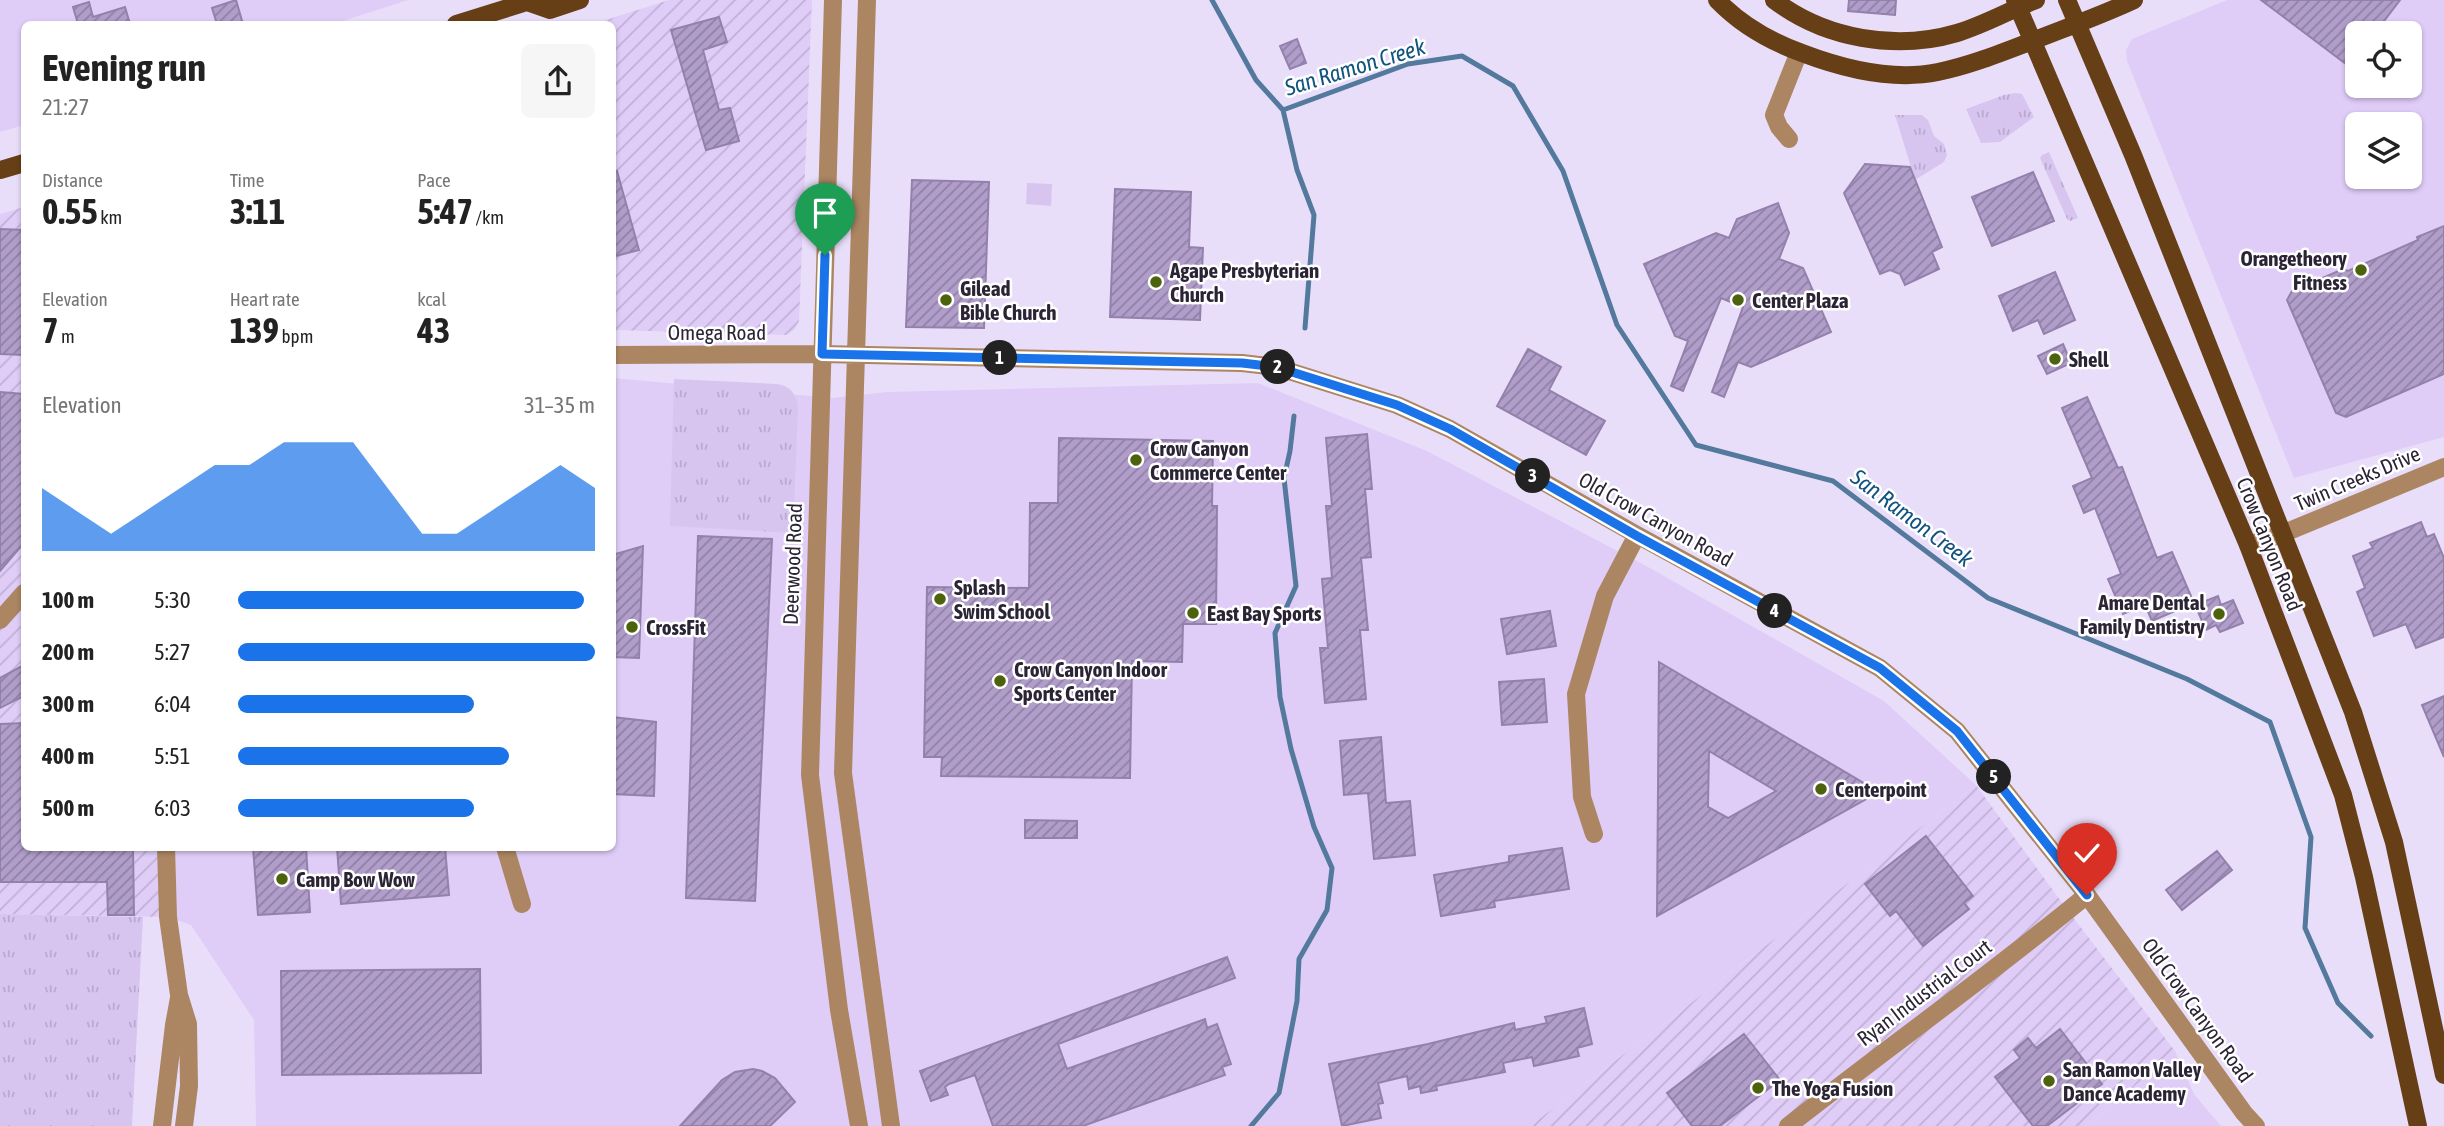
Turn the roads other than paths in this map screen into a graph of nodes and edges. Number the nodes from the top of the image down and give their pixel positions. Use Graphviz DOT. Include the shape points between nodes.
graph roads {
  1 [pos="580,0"];
  2 [pos="833,0"];
  3 [pos="867,0"];
  4 [pos="1717,0"];
  5 [pos="1774,0"];
  6 [pos="2036,0"];
  7 [pos="2067,0"];
  8 [pos="2134,0"];
  9 [pos="528,1"];
  10 [pos="2016,3"];
  11 [pos="465,21"];
  12 [pos="2078,24"];
  13 [pos="2034,40"];
  14 [pos="1799,52"];
  15 [pos="1789,139"];
  16 [pos="21,164"];
  17 [pos="0,170"];
  18 [pos="822,354"];
  19 [pos="616,355"];
  20 [pos="855,356"];
  21 [pos="2444,467"];
  22 [pos="2281,534"];
  23 [pos="1637,536"];
  24 [pos="2249,545"];
  25 [pos="21,596"];
  26 [pos="0,620"];
  27 [pos="1594,834"];
  28 [pos="166,851"];
  29 [pos="506,851"];
  30 [pos="2087,895"];
  31 [pos="522,904"];
  32 [pos="179,995"];
  33 [pos="2444,1075"];
  34 [pos="162,1126"];
  35 [pos="184,1126"];
  36 [pos="859,1126"];
  37 [pos="891,1126"];
  38 [pos="1788,1126"];
  39 [pos="2256,1126"];
  40 [pos="2418,1126"];
  1 -- 9 [label="main road" via="550,10"];
  2 -- 18 [label="street, Deerwood Road"];
  3 -- 20 [label="street"];
  4 -- 14 [label="main road" via="1756,32"];
  5 -- 10 [label="main road" via="1829,30 1897,41 1958,33"];
  6 -- 10 [label="main road"];
  7 -- 12 [label="main road, Crow Canyon Road"];
  8 -- 12 [label="main road"];
  9 -- 11 [label="main road"];
  10 -- 13 [label="main road, Crow Canyon Road"];
  12 -- 13 [label="main road"];
  12 -- 22 [label="main road, Crow Canyon Road"];
  13 -- 14 [label="main road" via="1937,72 1909,74 1834,65"];
  13 -- 24 [label="main road, Crow Canyon Road"];
  14 -- 15 [label="street" via="1774,115"];
  16 -- 17 [label="main road"];
  18 -- 19 [label="street, Omega Road"];
  18 -- 20 [label="street, Old Crow Canyon Road"];
  18 -- 36 [label="street, Deerwood Road" via="810,775 839,1010"];
  20 -- 23 [label="street, Old Crow Canyon Road" via="1276,367 1397,405 1450,429"];
  20 -- 37 [label="street" via="843,773"];
  21 -- 22 [label="street, Twin Creeks Drive"];
  22 -- 24 [label="street, Twin Creeks Drive"];
  22 -- 33 [label="main road, Crow Canyon Road" via="2353,712 2392,836"];
  23 -- 27 [label="street" via="1605,596 1576,694 1582,797"];
  23 -- 30 [label="street, Old Crow Canyon Road" via="1880,668 1957,731"];
  24 -- 40 [label="main road, Crow Canyon Road" via="2343,795"];
  25 -- 26 [label="street"];
  28 -- 32 [label="street" via="168,917"];
  29 -- 31 [label="street"];
  30 -- 38 [label="street, Ryan Industrial Court"];
  30 -- 39 [label="street, Old Crow Canyon Road"];
  32 -- 34 [label="street"];
  32 -- 35 [label="street" via="188,1024"];
}
